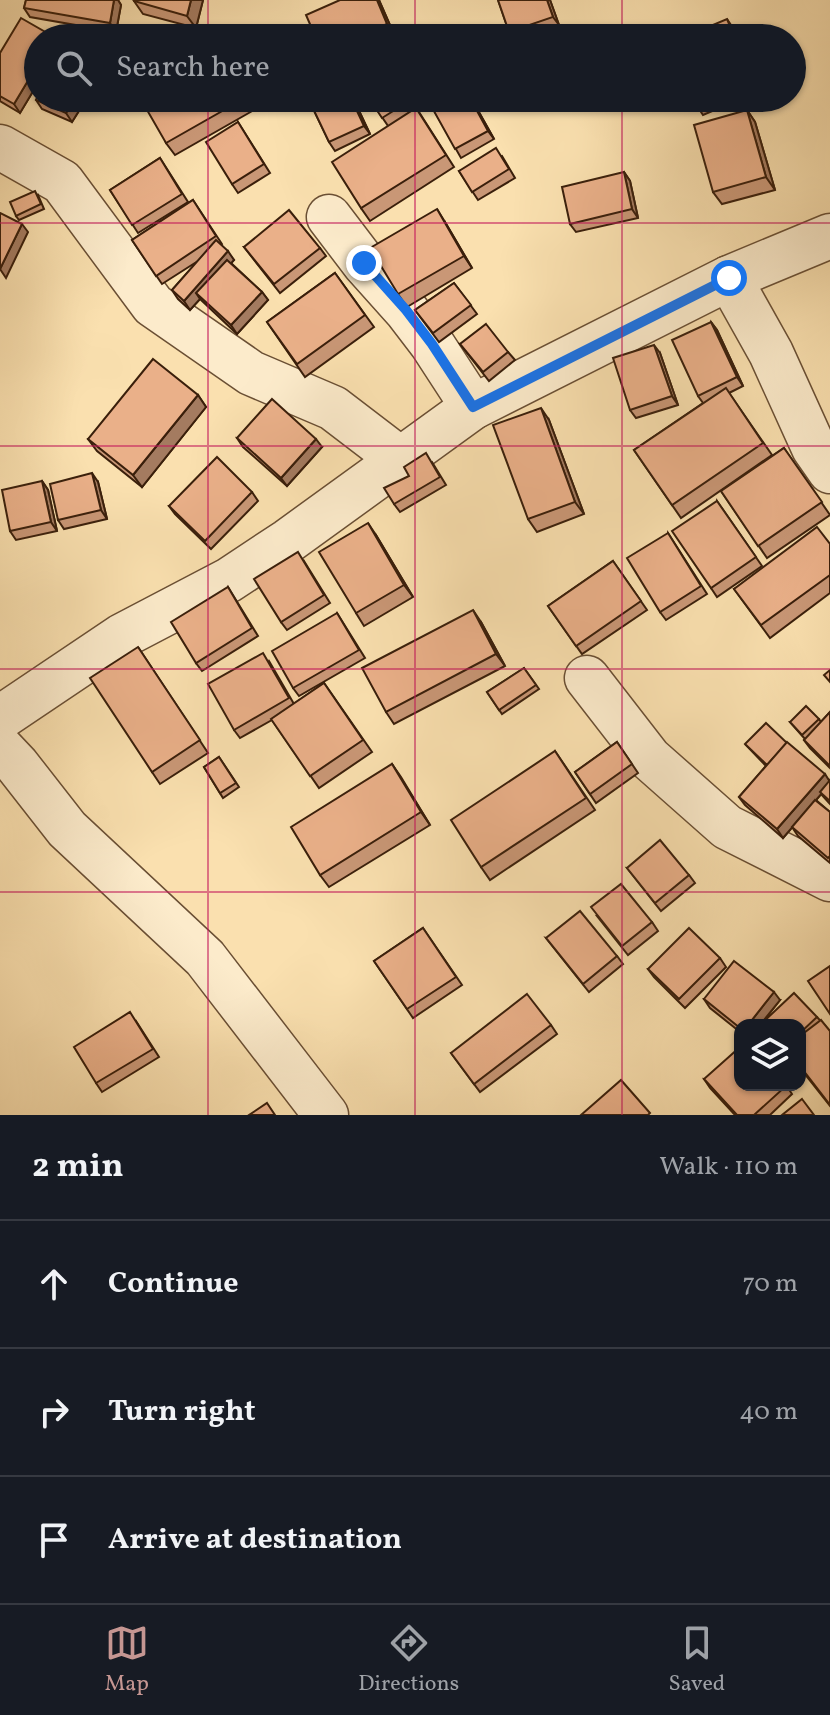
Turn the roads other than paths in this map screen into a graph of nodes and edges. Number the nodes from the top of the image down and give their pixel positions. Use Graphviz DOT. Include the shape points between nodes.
graph roads {
  1 [pos="0,147"];
  2 [pos="329,217"];
  3 [pos="830,236"];
  4 [pos="729,278"];
  5 [pos="473,407"];
  6 [pos="825,453"];
  7 [pos="401,460"];
  8 [pos="587,678"];
  9 [pos="0,718"];
  10 [pos="0,747"];
  11 [pos="830,879"];
  12 [pos="326,1115"];
  1 -- 7 [label="street" via="62,182 153,305 251,373 333,408"];
  2 -- 5 [label="street" via="432,344"];
  3 -- 4 [label="street"];
  4 -- 5 [label="street"];
  4 -- 6 [label="street"];
  5 -- 7 [label="street"];
  7 -- 9 [label="street" via="229,580 122,636"];
  8 -- 11 [label="street" via="649,758 727,827"];
  10 -- 12 [label="street" via="67,829 205,958"];
}
